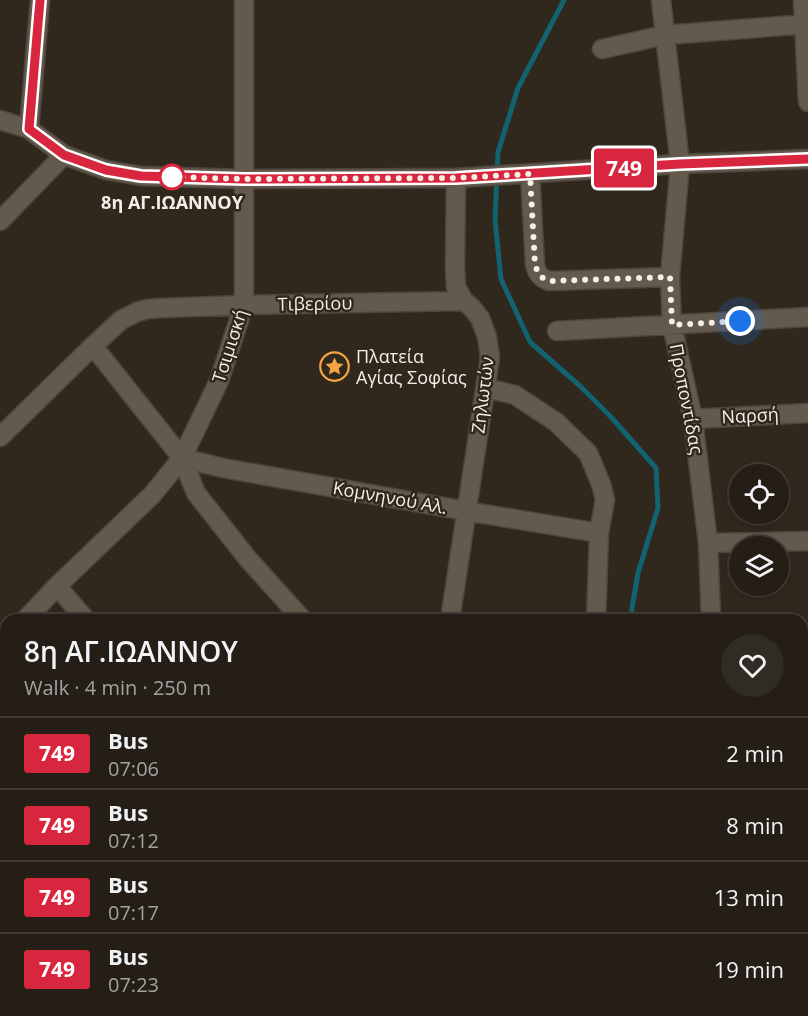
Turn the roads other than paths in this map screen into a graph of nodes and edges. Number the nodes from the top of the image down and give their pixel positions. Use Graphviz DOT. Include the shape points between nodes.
graph roads {
  1 [pos="40,0"];
  2 [pos="244,0"];
  3 [pos="661,0"];
  4 [pos="803,0"];
  5 [pos="806,24"];
  6 [pos="665,35"];
  7 [pos="602,49"];
  8 [pos="808,102"];
  9 [pos="0,120"];
  10 [pos="29,129"];
  11 [pos="64,155"];
  12 [pos="808,159"];
  13 [pos="680,164"];
  14 [pos="530,174"];
  15 [pos="456,178"];
  16 [pos="244,179"];
  17 [pos="0,221"];
  18 [pos="670,277"];
  19 [pos="464,301"];
  20 [pos="244,305"];
  21 [pos="808,317"];
  22 [pos="672,325"];
  23 [pos="557,331"];
  24 [pos="93,346"];
  25 [pos="486,388"];
  26 [pos="808,413"];
  27 [pos="693,418"];
  28 [pos="0,437"];
  29 [pos="182,458"];
  30 [pos="466,511"];
  31 [pos="599,533"];
  32 [pos="808,541"];
  33 [pos="708,543"];
  34 [pos="57,586"];
  35 [pos="31,614"];
  36 [pos="81,614"];
  37 [pos="298,614"];
  38 [pos="451,614"];
  39 [pos="596,614"];
  40 [pos="711,614"];
  1 -- 10 [label="street"];
  2 -- 16 [label="street, Τσιμισκή"];
  3 -- 6 [label="street, Προποντίδας"];
  4 -- 5 [label="street"];
  5 -- 6 [label="street"];
  5 -- 8 [label="street"];
  6 -- 7 [label="street"];
  6 -- 13 [label="street, Προποντίδας"];
  9 -- 10 [label="street"];
  10 -- 11 [label="street"];
  11 -- 16 [label="street" via="106,170 141,176"];
  11 -- 17 [label="street"];
  12 -- 13 [label="street"];
  13 -- 14 [label="street"];
  13 -- 18 [label="street, Προποντίδας"];
  14 -- 15 [label="street"];
  14 -- 18 [label="street" via="535,265 544,279"];
  15 -- 16 [label="street"];
  15 -- 19 [label="street, Ζηλωτών" via="456,287"];
  16 -- 20 [label="street, Τσιμισκή"];
  18 -- 22 [label="street, Προποντίδας"];
  19 -- 20 [label="street, Τιβερίου"];
  19 -- 25 [label="street, Ζηλωτών" via="480,318 487,337 490,357"];
  20 -- 24 [label="street, Τιβερίου" via="137,312 121,320"];
  20 -- 29 [label="street, Τσιμισκή" via="219,381"];
  21 -- 22 [label="street"];
  22 -- 23 [label="street"];
  22 -- 27 [label="street, Προποντίδας"];
  24 -- 28 [label="street, Τιβερίου"];
  24 -- 29 [label="street"];
  25 -- 30 [label="street, Ζηλωτών"];
  25 -- 31 [label="street" via="515,395 548,416 588,453 605,501"];
  26 -- 27 [label="street, Ναρσή"];
  27 -- 33 [label="street, Προποντίδας"];
  29 -- 30 [label="street, Κομνηνού Αλ."];
  29 -- 34 [label="street, Τσιμισκή" via="152,495"];
  29 -- 37 [label="street" via="196,493"];
  30 -- 31 [label="street, Κομνηνού Αλ."];
  30 -- 38 [label="street, Ζηλωτών"];
  31 -- 39 [label="street"];
  32 -- 33 [label="street"];
  33 -- 40 [label="street, Προποντίδας"];
  34 -- 35 [label="street, Τσιμισκή"];
  34 -- 36 [label="street"];
}
